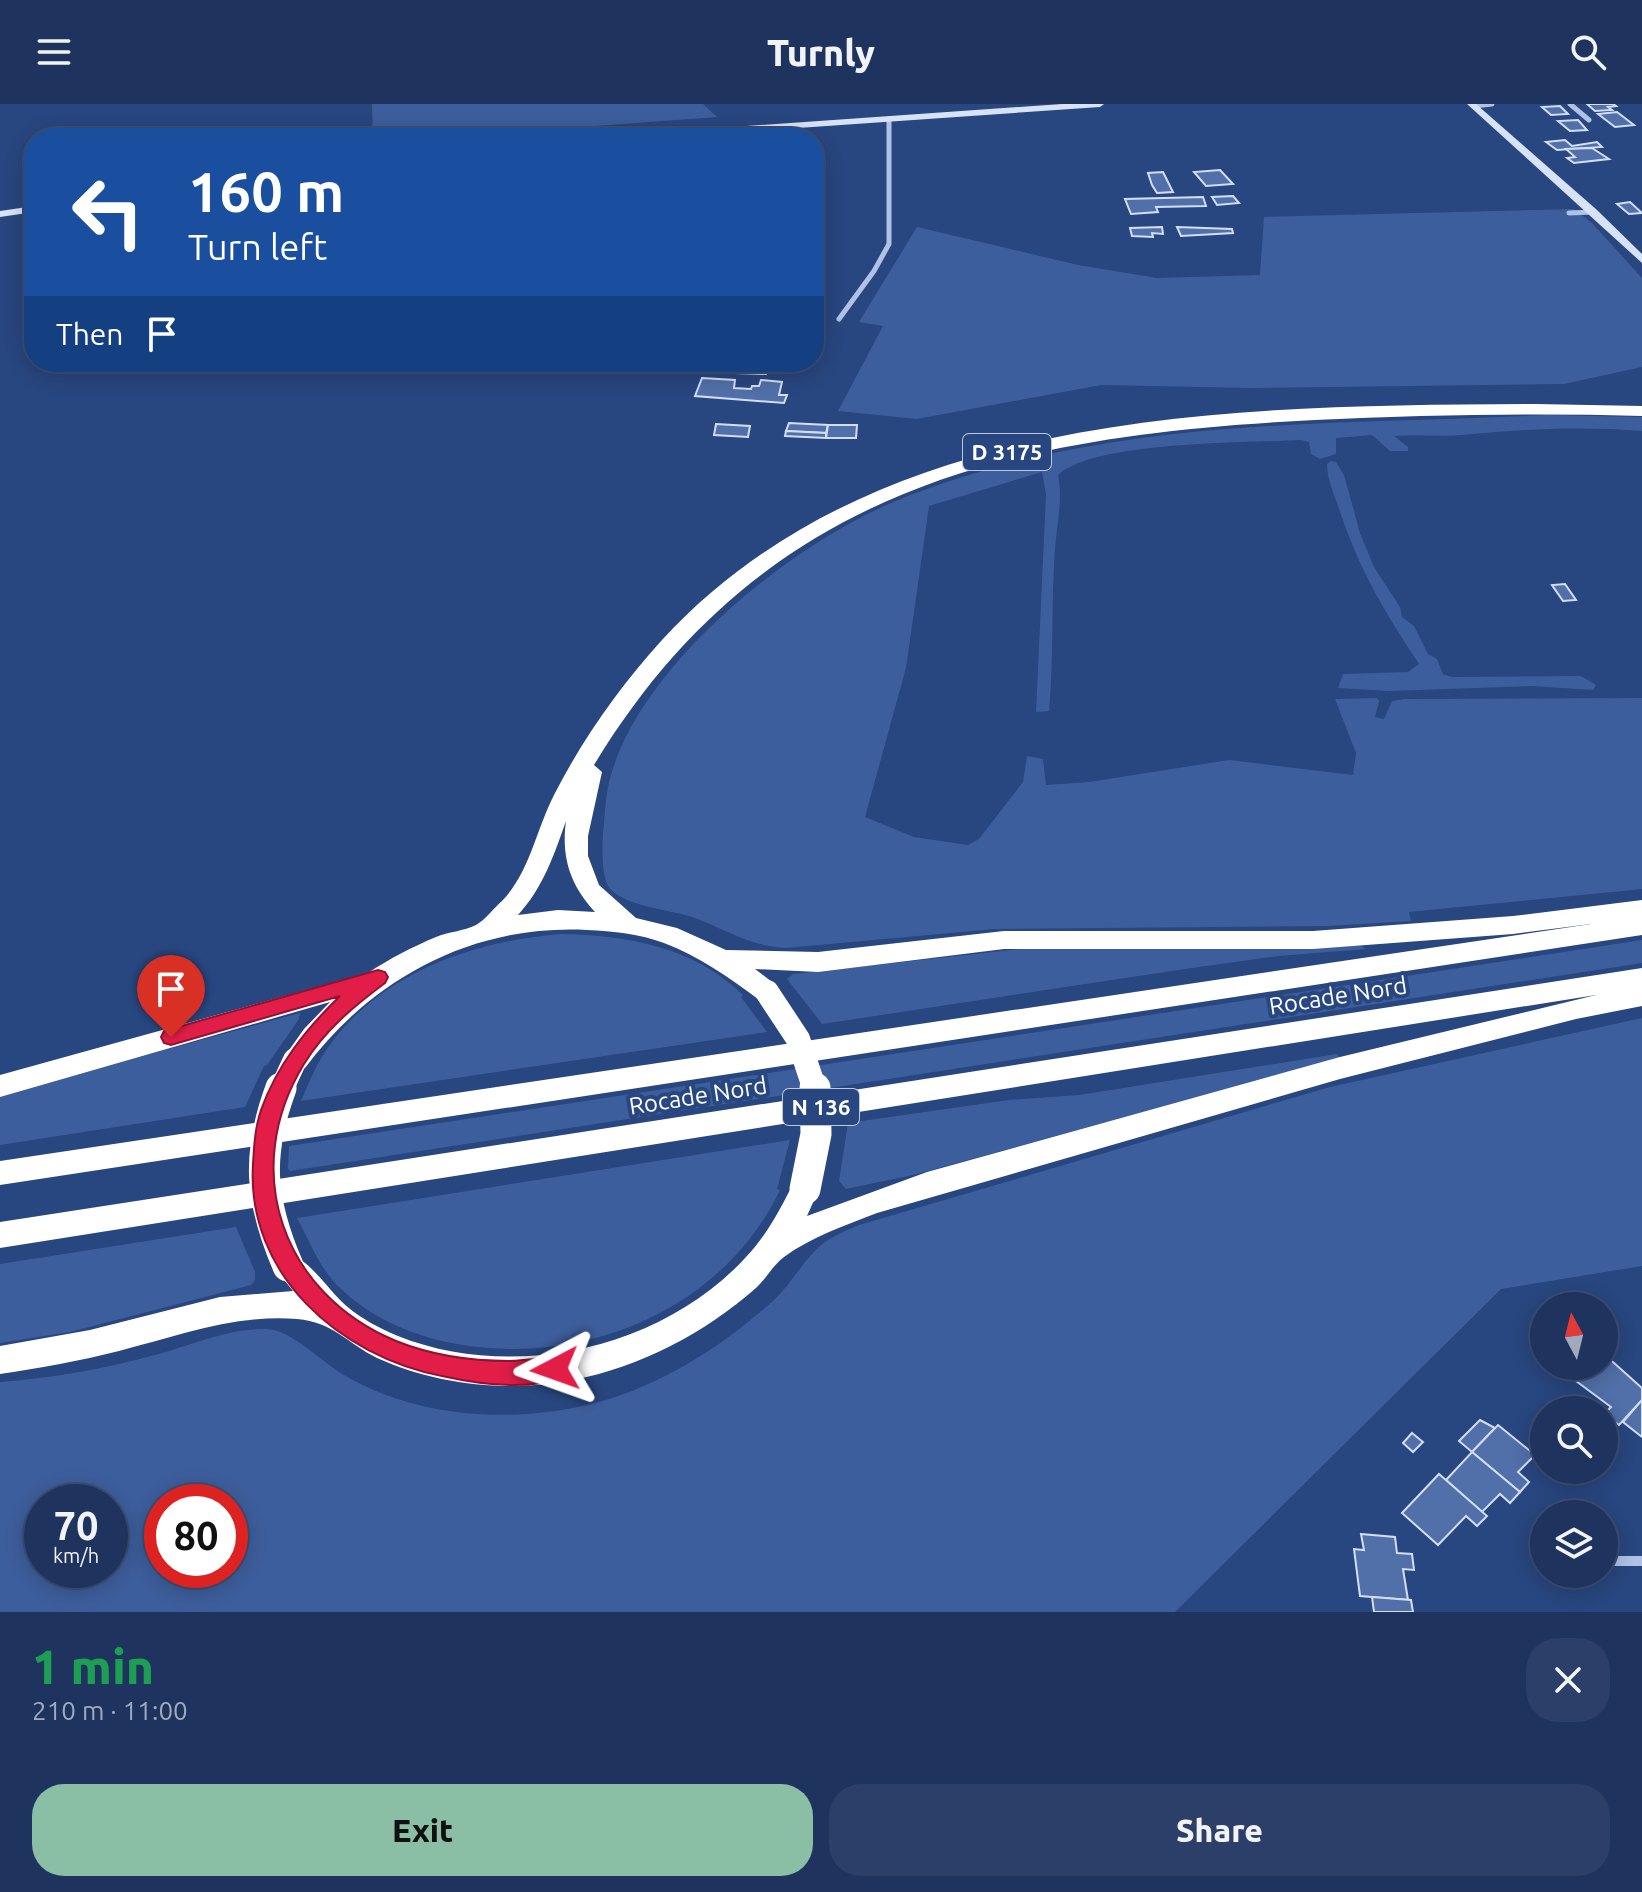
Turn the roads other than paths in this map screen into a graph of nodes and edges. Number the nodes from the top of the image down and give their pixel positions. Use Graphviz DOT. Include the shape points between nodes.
graph roads {
  1 [pos="1100,104"];
  2 [pos="1492,104"];
  3 [pos="1570,104"];
  4 [pos="1472,105"];
  5 [pos="889,119"];
  6 [pos="1589,120"];
  7 [pos="760,128"];
  8 [pos="24,210"];
  9 [pos="1594,212"];
  10 [pos="1569,213"];
  11 [pos="0,214"];
  12 [pos="1642,260"];
  13 [pos="839,319"];
  14 [pos="1642,392"];
  15 [pos="1512,408"];
  16 [pos="1642,411"];
  17 [pos="603,736"];
  18 [pos="1642,909"];
  19 [pos="631,923"];
  20 [pos="1642,926"];
  21 [pos="487,929"];
  22 [pos="726,959"];
  23 [pos="378,977"];
  24 [pos="1642,978"];
  25 [pos="1642,996"];
  26 [pos="0,1086"];
  27 [pos="0,1173"];
  28 [pos="0,1235"];
  29 [pos="772,1249"];
  30 [pos="323,1308"];
  31 [pos="0,1360"];
  32 [pos="1618,1561"];
  33 [pos="1642,1561"];
  1 -- 5 [label="street"];
  2 -- 4 [label="street"];
  3 -- 6 [label="street"];
  4 -- 9 [label="street"];
  5 -- 7 [label="street"];
  5 -- 13 [label="street" via="889,244"];
  8 -- 11 [label="street"];
  9 -- 10 [label="street"];
  9 -- 12 [label="street"];
  14 -- 15 [label="highway, D 3175"];
  15 -- 16 [label="highway, D 3175"];
  15 -- 17 [label="highway, D 3175" via="1135,427 1015,450 918,480 807,534 727,589 660,655"];
  17 -- 19 [label="highway, D 3175" via="577,821 578,870 593,898"];
  17 -- 21 [label="highway" via="568,790 529,883"];
  18 -- 22 [label="highway" via="1313,940 1004,940 818,962"];
  19 -- 21 [label="highway" via="560,918"];
  19 -- 22 [label="highway" via="665,931"];
  20 -- 27 [label="highway, Rocade Nord / N 136"];
  21 -- 23 [label="highway" via="424,952"];
  22 -- 29 [label="highway, bridge" via="767,992 801,1040 818,1096 815,1158 791,1220"];
  23 -- 26 [label="highway"];
  23 -- 30 [label="highway, bridge" via="346,1002 295,1060 272,1110 262,1162 267,1215 288,1266"];
  24 -- 28 [label="highway, Rocade Nord / N 136"];
  25 -- 29 [label="highway" via="1340,1068 927,1184 862,1204"];
  29 -- 30 [label="highway" via="715,1305 679,1327 640,1347 555,1369 467,1370 426,1362 387,1349"];
  30 -- 31 [label="highway" via="288,1303 224,1308 63,1350"];
  32 -- 33 [label="street"];
}
